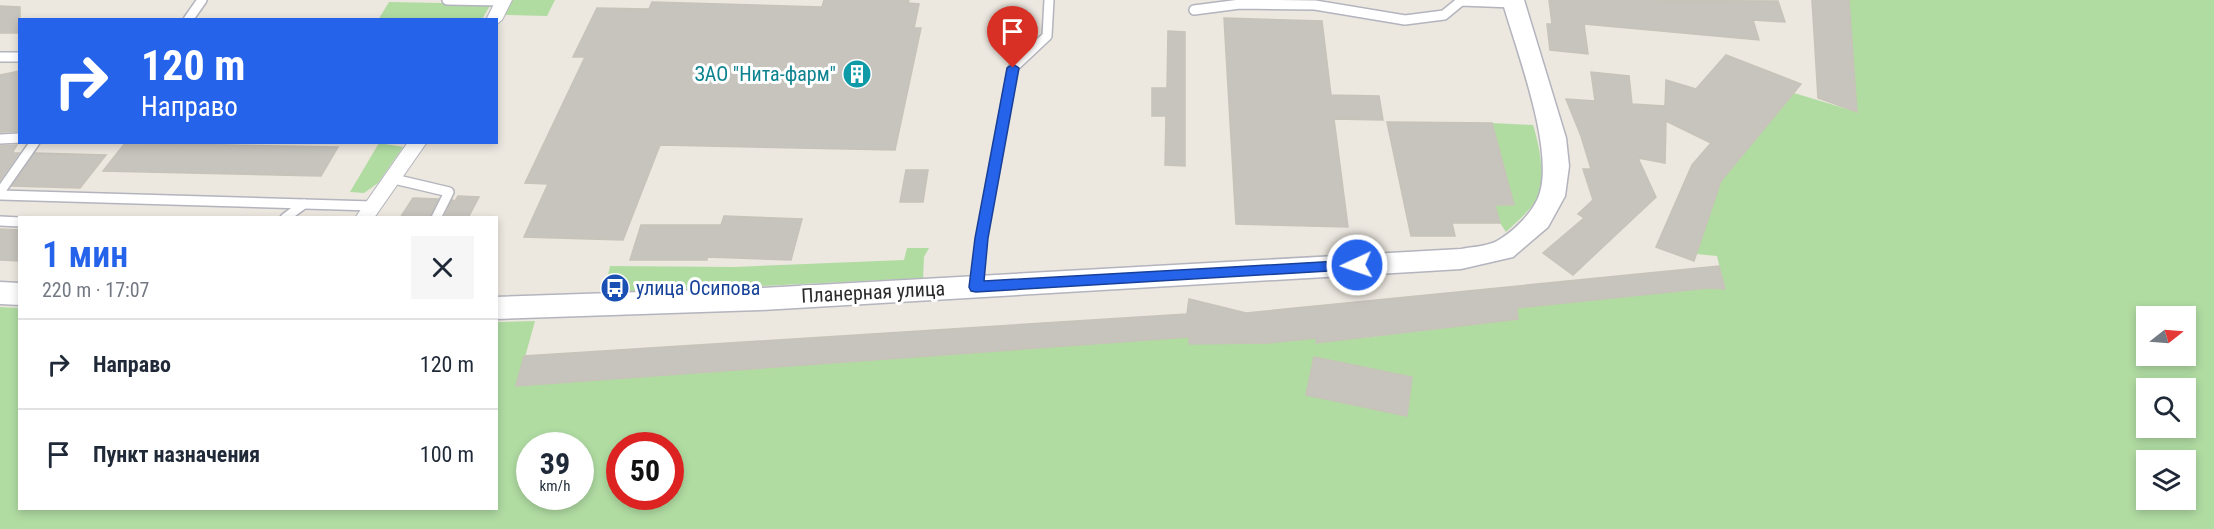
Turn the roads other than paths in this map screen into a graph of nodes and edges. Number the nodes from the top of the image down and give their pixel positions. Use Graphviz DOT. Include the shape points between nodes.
graph roads {
  1 [pos="202,0"];
  2 [pos="447,0"];
  3 [pos="504,0"];
  4 [pos="1049,0"];
  5 [pos="1458,1"];
  6 [pos="1513,1"];
  7 [pos="1194,10"];
  8 [pos="189,18"];
  9 [pos="495,18"];
  10 [pos="0,57"];
  11 [pos="18,57"];
  12 [pos="18,138"];
  13 [pos="0,139"];
  14 [pos="34,144"];
  15 [pos="417,144"];
  16 [pos="394,179"];
  17 [pos="0,194"];
  18 [pos="304,204"];
  19 [pos="368,212"];
  20 [pos="288,216"];
  21 [pos="437,216"];
  22 [pos="0,221"];
  23 [pos="18,222"];
  24 [pos="976,287"];
  25 [pos="0,293"];
  26 [pos="18,294"];
  27 [pos="498,308"];
  1 -- 8 [label="lane"];
  2 -- 3 [label="lane"];
  3 -- 9 [label="street"];
  4 -- 24 [label="lane" via="1047,36 1013,68 981,238"];
  5 -- 6 [label="lane"];
  5 -- 7 [label="lane" via="1444,15 1405,20 1315,5 1240,4"];
  6 -- 24 [label="main road, Планерная улица" via="1554,138 1556,166 1552,196 1539,220 1504,249 1461,259"];
  10 -- 11 [label="lane"];
  12 -- 13 [label="lane"];
  14 -- 17 [label="lane"];
  15 -- 16 [label="street"];
  16 -- 19 [label="street"];
  16 -- 21 [label="lane" via="449,192"];
  17 -- 18 [label="lane"];
  18 -- 19 [label="lane"];
  18 -- 20 [label="lane"];
  22 -- 23 [label="lane"];
  24 -- 27 [label="main road, Планерная улица"];
  25 -- 26 [label="main road"];
}
